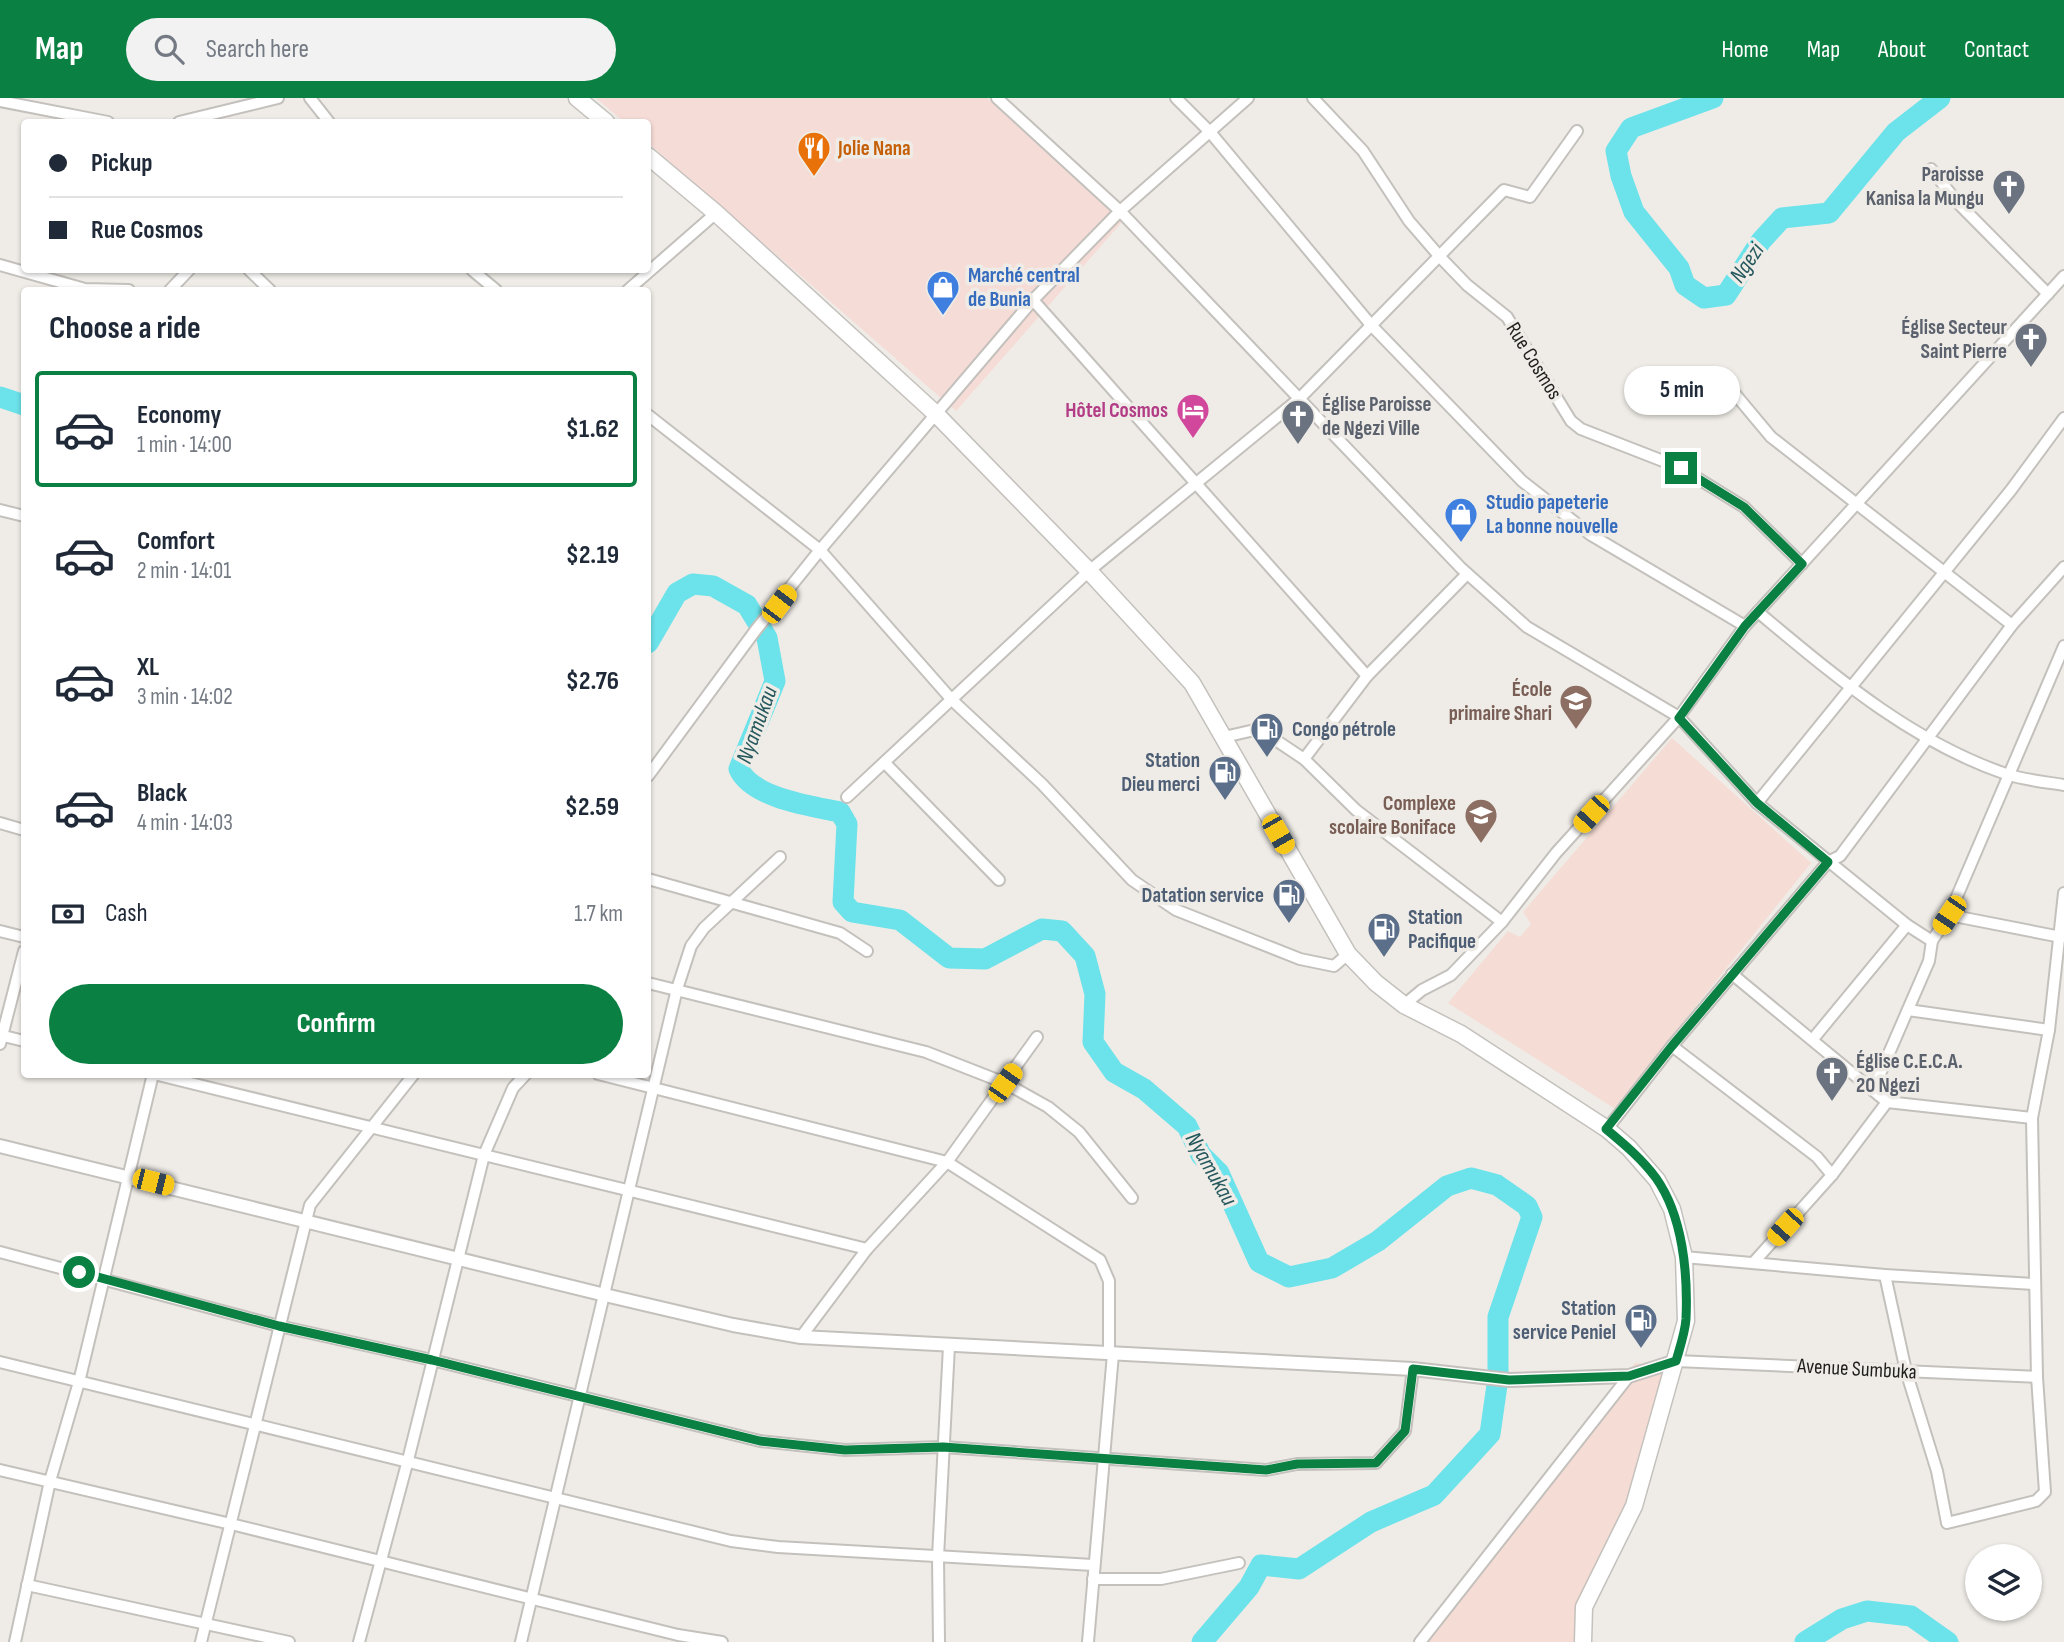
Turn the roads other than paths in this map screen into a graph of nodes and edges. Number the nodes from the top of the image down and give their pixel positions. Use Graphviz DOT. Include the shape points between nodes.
graph roads {
  1 [pos="278,98"];
  2 [pos="310,98"];
  3 [pos="577,98"];
  4 [pos="998,98"];
  5 [pos="1176,98"];
  6 [pos="1248,98"];
  7 [pos="1313,98"];
  8 [pos="0,101"];
  9 [pos="93,119"];
  10 [pos="191,119"];
  11 [pos="327,119"];
  12 [pos="602,119"];
  13 [pos="1577,131"];
  14 [pos="1210,132"];
  15 [pos="651,159"];
  16 [pos="1931,169"];
  17 [pos="1120,211"];
  18 [pos="716,213"];
  19 [pos="1441,258"];
  20 [pos="0,265"];
  21 [pos="651,270"];
  22 [pos="21,271"];
  23 [pos="28,273"];
  24 [pos="187,273"];
  25 [pos="252,273"];
  26 [pos="476,273"];
  27 [pos="647,273"];
  28 [pos="2064,276"];
  29 [pos="78,287"];
  30 [pos="173,287"];
  31 [pos="267,287"];
  32 [pos="492,287"];
  33 [pos="631,287"];
  34 [pos="2048,294"];
  35 [pos="1033,300"];
  36 [pos="1371,325"];
  37 [pos="1720,376"];
  38 [pos="1300,398"];
  39 [pos="936,414"];
  40 [pos="651,417"];
  41 [pos="2064,418"];
  42 [pos="1194,484"];
  43 [pos="1858,503"];
  44 [pos="0,510"];
  45 [pos="21,515"];
  46 [pos="820,550"];
  47 [pos="1802,564"];
  48 [pos="2064,567"];
  49 [pos="1089,571"];
  50 [pos="1943,572"];
  51 [pos="1467,574"];
  52 [pos="1758,612"];
  53 [pos="2012,625"];
  54 [pos="1745,626"];
  55 [pos="2064,646"];
  56 [pos="1367,676"];
  57 [pos="1849,688"];
  58 [pos="952,700"];
  59 [pos="1679,718"];
  60 [pos="1224,737"];
  61 [pos="1925,738"];
  62 [pos="1304,759"];
  63 [pos="885,764"];
  64 [pos="651,772"];
  65 [pos="2008,775"];
  66 [pos="2064,785"];
  67 [pos="847,797"];
  68 [pos="1757,803"];
  69 [pos="0,823"];
  70 [pos="21,829"];
  71 [pos="780,856"];
  72 [pos="1828,862"];
  73 [pos="651,880"];
  74 [pos="999,880"];
  75 [pos="2064,893"];
  76 [pos="733,901"];
  77 [pos="1949,915"];
  78 [pos="1502,922"];
  79 [pos="1907,925"];
  80 [pos="0,931"];
  81 [pos="21,936"];
  82 [pos="2061,936"];
  83 [pos="1932,941"];
  84 [pos="867,951"];
  85 [pos="1348,954"];
  86 [pos="21,962"];
  87 [pos="1732,974"];
  88 [pos="651,984"];
  89 [pos="677,989"];
  90 [pos="1404,1005"];
  91 [pos="1908,1010"];
  92 [pos="2049,1030"];
  93 [pos="1037,1037"];
  94 [pos="1,1038"];
  95 [pos="1813,1039"];
  96 [pos="21,1041"];
  97 [pos="1672,1046"];
  98 [pos="152,1078"];
  99 [pos="170,1078"];
  100 [pos="411,1078"];
  101 [pos="522,1078"];
  102 [pos="612,1078"];
  103 [pos="1005,1083"];
  104 [pos="654,1090"];
  105 [pos="1873,1090"];
  106 [pos="1887,1102"];
  107 [pos="2032,1118"];
  108 [pos="374,1127"];
  109 [pos="1606,1129"];
  110 [pos="0,1146"];
  111 [pos="484,1155"];
  112 [pos="947,1162"];
  113 [pos="1832,1175"];
  114 [pos="128,1176"];
  115 [pos="630,1191"];
  116 [pos="1132,1198"];
  117 [pos="306,1220"];
  118 [pos="867,1248"];
  119 [pos="0,1252"];
  120 [pos="1684,1257"];
  121 [pos="457,1259"];
  122 [pos="1754,1262"];
  123 [pos="1885,1275"];
  124 [pos="105,1279"];
  125 [pos="2034,1284"];
  126 [pos="605,1295"];
  127 [pos="279,1326"];
  128 [pos="801,1337"];
  129 [pos="949,1346"];
  130 [pos="1111,1354"];
  131 [pos="432,1360"];
  132 [pos="1676,1361"];
  133 [pos="0,1362"];
  134 [pos="1413,1369"];
  135 [pos="1906,1371"];
  136 [pos="1629,1376"];
  137 [pos="2037,1377"];
  138 [pos="79,1382"];
  139 [pos="582,1399"];
  140 [pos="258,1424"];
  141 [pos="943,1447"];
  142 [pos="1102,1456"];
  143 [pos="408,1460"];
  144 [pos="0,1470"];
  145 [pos="50,1481"];
  146 [pos="558,1498"];
  147 [pos="231,1524"];
  148 [pos="938,1557"];
  149 [pos="378,1562"];
  150 [pos="1239,1563"];
  151 [pos="1093,1565"];
  152 [pos="1093,1579"];
  153 [pos="27,1585"];
  154 [pos="532,1598"];
  155 [pos="207,1623"];
  156 [pos="15,1642"];
  157 [pos="201,1642"];
  158 [pos="289,1642"];
  159 [pos="359,1642"];
  160 [pos="522,1642"];
  161 [pos="722,1642"];
  162 [pos="939,1642"];
  163 [pos="1088,1642"];
  164 [pos="1420,1642"];
  165 [pos="1583,1642"];
  1 -- 10 [label="street"];
  2 -- 11 [label="street"];
  3 -- 12 [label="main road"];
  4 -- 17 [label="street"];
  5 -- 14 [label="street"];
  6 -- 14 [label="street"];
  7 -- 19 [label="street, Rue Cosmos" via="1363,151 1409,221"];
  8 -- 9 [label="street"];
  13 -- 19 [label="street" via="1530,197 1504,190"];
  14 -- 17 [label="street"];
  14 -- 36 [label="street"];
  15 -- 18 [label="main road"];
  16 -- 34 [label="street" via="1958,203"];
  17 -- 35 [label="street"];
  17 -- 38 [label="street"];
  18 -- 21 [label="street"];
  18 -- 39 [label="main road"];
  19 -- 36 [label="street"];
  19 -- 47 [label="street, Rue Cosmos" via="1507,317 1571,421 1691,475 1744,507"];
  20 -- 22 [label="street"];
  23 -- 29 [label="street"];
  24 -- 30 [label="street"];
  25 -- 31 [label="street"];
  26 -- 32 [label="street"];
  27 -- 33 [label="street"];
  28 -- 34 [label="street"];
  34 -- 43 [label="street"];
  35 -- 39 [label="street"];
  35 -- 42 [label="street"];
  36 -- 38 [label="street"];
  36 -- 54 [label="street" via="1521,481 1591,535"];
  37 -- 43 [label="street" via="1771,437"];
  38 -- 42 [label="street"];
  38 -- 51 [label="street"];
  39 -- 46 [label="street"];
  39 -- 49 [label="main road"];
  40 -- 46 [label="street"];
  41 -- 50 [label="street"];
  42 -- 49 [label="street"];
  42 -- 56 [label="street"];
  43 -- 47 [label="street"];
  43 -- 50 [label="street"];
  44 -- 45 [label="street"];
  46 -- 58 [label="street"];
  46 -- 64 [label="street"];
  47 -- 52 [label="street"];
  48 -- 53 [label="street"];
  49 -- 58 [label="street"];
  49 -- 60 [label="main road" via="1192,683"];
  50 -- 53 [label="street"];
  50 -- 57 [label="street"];
  51 -- 56 [label="street"];
  51 -- 59 [label="street" via="1527,627"];
  52 -- 54 [label="street"];
  52 -- 57 [label="street"];
  53 -- 61 [label="street"];
  54 -- 59 [label="street"];
  55 -- 65 [label="street"];
  56 -- 62 [label="street"];
  57 -- 61 [label="street"];
  57 -- 68 [label="street"];
  58 -- 63 [label="street"];
  58 -- 85 [label="street" via="1042,784 1132,880 1176,910 1300,959 1334,966"];
  59 -- 68 [label="street"];
  59 -- 78 [label="street" via="1556,853"];
  60 -- 62 [label="street" via="1259,729"];
  60 -- 85 [label="main road"];
  61 -- 65 [label="street"];
  61 -- 72 [label="street" via="1840,856"];
  62 -- 78 [label="street" via="1356,810"];
  63 -- 67 [label="street"];
  63 -- 74 [label="street"];
  65 -- 66 [label="street"];
  65 -- 77 [label="street"];
  68 -- 72 [label="street"];
  69 -- 70 [label="street"];
  71 -- 76 [label="street"];
  72 -- 79 [label="street"];
  72 -- 87 [label="street"];
  73 -- 76 [label="street"];
  75 -- 82 [label="street"];
  76 -- 84 [label="street" via="841,933"];
  76 -- 89 [label="street" via="691,946"];
  77 -- 82 [label="street"];
  77 -- 83 [label="street"];
  78 -- 90 [label="street" via="1451,975"];
  79 -- 83 [label="street"];
  79 -- 95 [label="street"];
  80 -- 81 [label="street"];
  82 -- 92 [label="street"];
  83 -- 91 [label="street" via="1929,961"];
  85 -- 90 [label="main road"];
  86 -- 94 [label="street"];
  87 -- 95 [label="street"];
  87 -- 97 [label="street"];
  88 -- 89 [label="street"];
  89 -- 103 [label="street" via="926,1052"];
  89 -- 104 [label="street"];
  90 -- 109 [label="main road" via="1461,1034"];
  91 -- 92 [label="street"];
  91 -- 105 [label="street"];
  92 -- 107 [label="street"];
  93 -- 103 [label="street"];
  94 -- 96 [label="street"];
  95 -- 105 [label="street"];
  97 -- 109 [label="street"];
  97 -- 113 [label="street" via="1817,1157"];
  98 -- 114 [label="street"];
  99 -- 108 [label="street"];
  100 -- 108 [label="street"];
  101 -- 111 [label="street" via="513,1088"];
  102 -- 104 [label="street"];
  103 -- 112 [label="street"];
  103 -- 116 [label="street" via="1048,1107 1079,1132"];
  104 -- 112 [label="street"];
  104 -- 115 [label="street"];
  105 -- 106 [label="street"];
  106 -- 107 [label="street"];
  106 -- 113 [label="street"];
  107 -- 125 [label="street"];
  108 -- 111 [label="street"];
  108 -- 117 [label="street" via="310,1205"];
  109 -- 120 [label="main road" via="1657,1180 1672,1209"];
  110 -- 114 [label="street"];
  111 -- 115 [label="street"];
  111 -- 121 [label="street"];
  112 -- 118 [label="street"];
  112 -- 130 [label="street" via="1100,1260 1109,1282"];
  113 -- 122 [label="street"];
  114 -- 117 [label="street"];
  114 -- 124 [label="street"];
  115 -- 118 [label="street"];
  115 -- 126 [label="street"];
  117 -- 121 [label="street"];
  117 -- 127 [label="street"];
  118 -- 128 [label="street"];
  119 -- 124 [label="street"];
  120 -- 122 [label="street"];
  120 -- 132 [label="main road" via="1686,1321"];
  121 -- 126 [label="street"];
  121 -- 131 [label="street"];
  122 -- 123 [label="street"];
  123 -- 125 [label="street"];
  123 -- 135 [label="street"];
  124 -- 127 [label="street"];
  124 -- 138 [label="street"];
  125 -- 137 [label="street"];
  126 -- 128 [label="street"];
  126 -- 139 [label="street"];
  127 -- 131 [label="street"];
  127 -- 140 [label="street"];
  128 -- 129 [label="street"];
  129 -- 130 [label="street"];
  129 -- 141 [label="street"];
  130 -- 134 [label="street"];
  130 -- 142 [label="street"];
  131 -- 139 [label="street"];
  131 -- 143 [label="street"];
  132 -- 135 [label="street, Avenue Sumbuka"];
  132 -- 136 [label="street"];
  132 -- 165 [label="main road" via="1634,1506 1584,1606"];
  133 -- 138 [label="street"];
  134 -- 136 [label="street" via="1509,1380"];
  134 -- 142 [label="street" via="1405,1431 1376,1463 1297,1464 1266,1470"];
  135 -- 137 [label="street, Avenue Sumbuka"];
  135 -- 137 [label="street" via="1937,1471 1947,1523 2043,1496"];
  136 -- 164 [label="street"];
  138 -- 140 [label="street"];
  138 -- 145 [label="street"];
  139 -- 141 [label="street" via="760,1441 845,1450"];
  139 -- 146 [label="street"];
  140 -- 143 [label="street"];
  140 -- 147 [label="street"];
  141 -- 142 [label="street"];
  141 -- 148 [label="street"];
  142 -- 151 [label="street"];
  143 -- 146 [label="street"];
  143 -- 149 [label="street"];
  144 -- 145 [label="street"];
  145 -- 147 [label="street"];
  145 -- 153 [label="street"];
  146 -- 148 [label="street" via="730,1541"];
  146 -- 154 [label="street"];
  147 -- 149 [label="street"];
  147 -- 155 [label="street"];
  148 -- 151 [label="street"];
  148 -- 162 [label="street"];
  149 -- 154 [label="street"];
  149 -- 159 [label="street"];
  150 -- 152 [label="street" via="1161,1579"];
  151 -- 152 [label="street"];
  152 -- 163 [label="street"];
  153 -- 155 [label="street"];
  153 -- 156 [label="street"];
  154 -- 160 [label="street"];
  154 -- 161 [label="street"];
  155 -- 157 [label="street"];
  155 -- 158 [label="street"];
}
